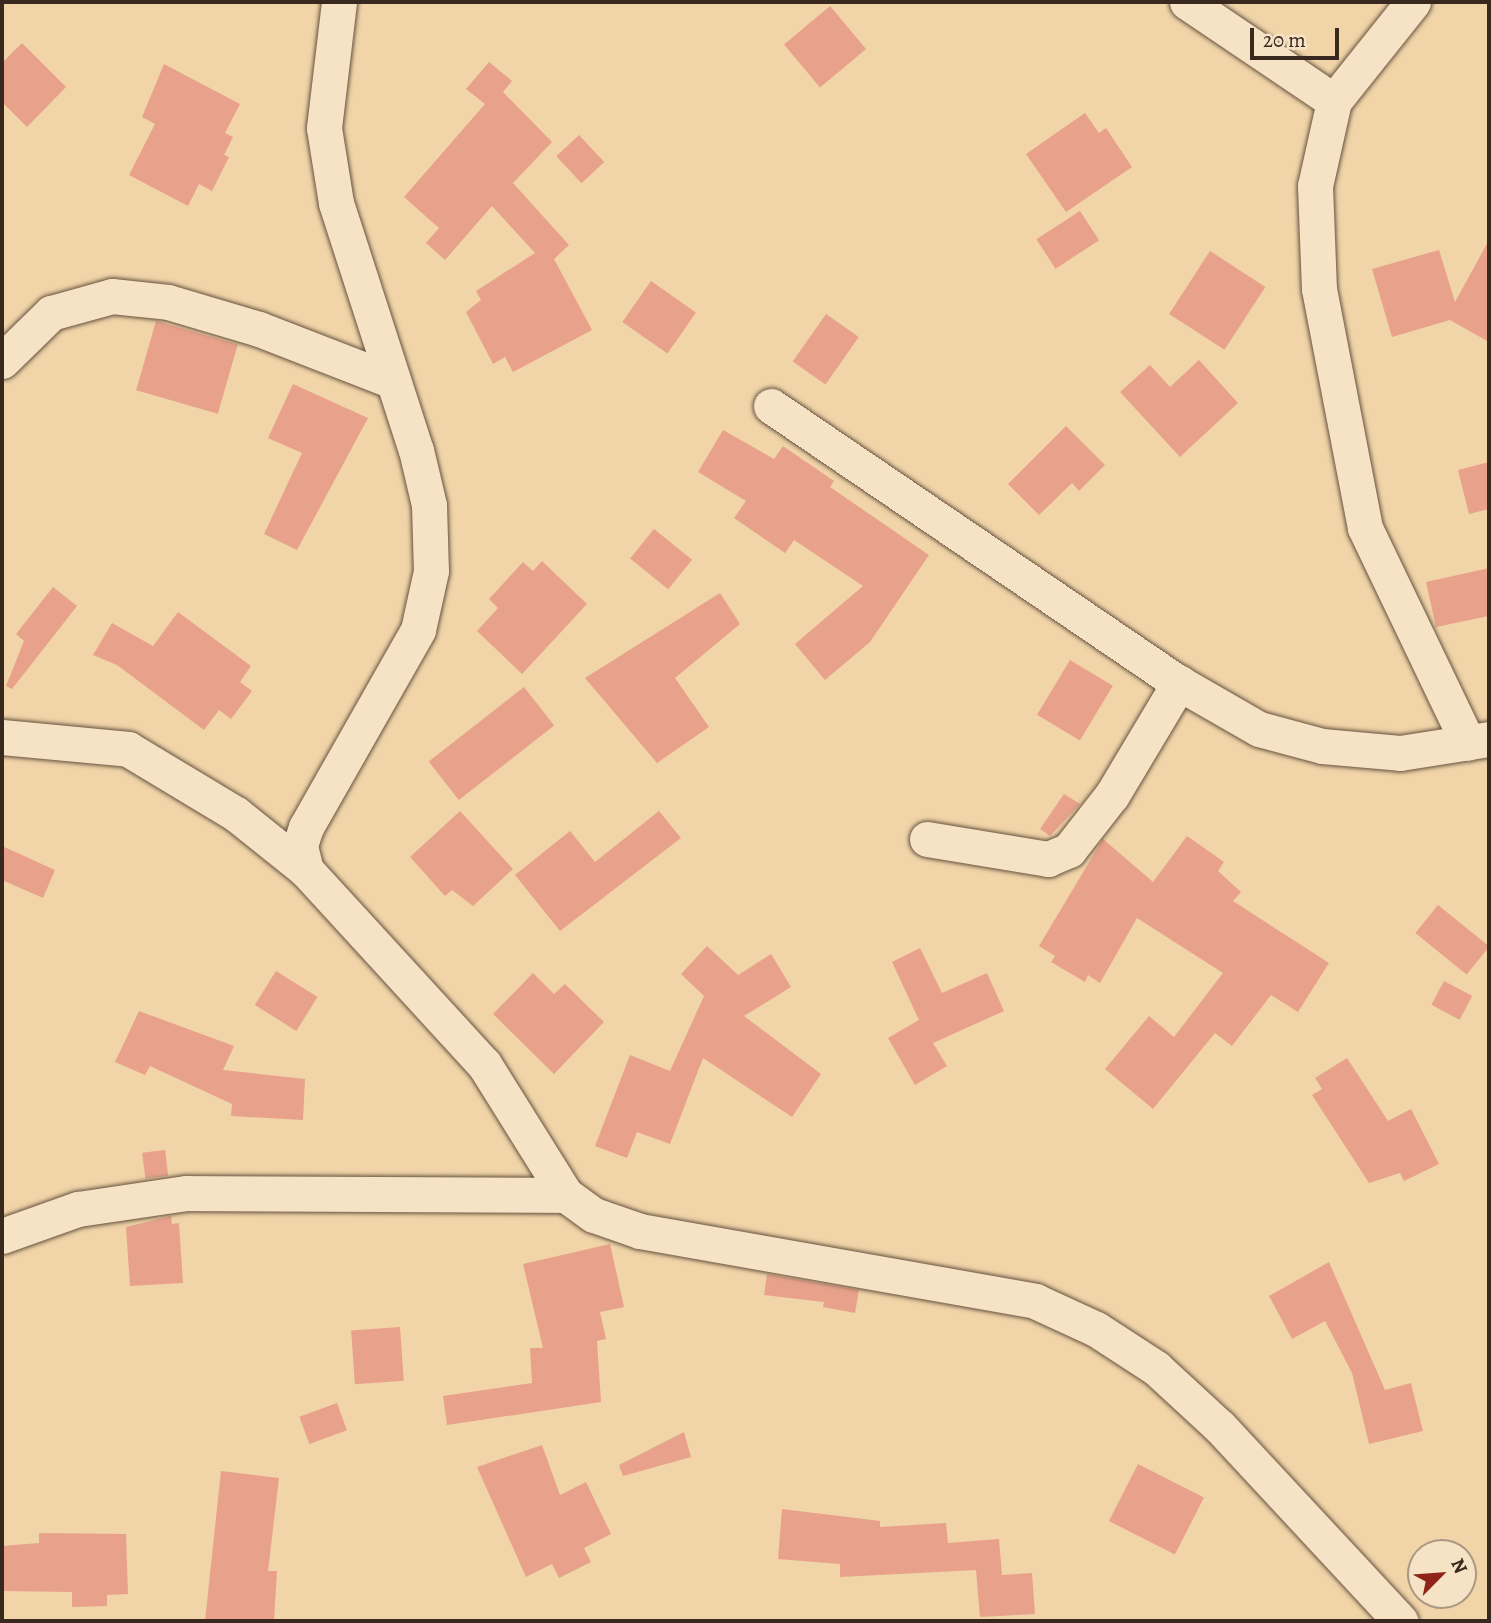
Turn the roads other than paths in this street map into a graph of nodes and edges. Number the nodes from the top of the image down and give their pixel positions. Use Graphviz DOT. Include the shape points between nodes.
graph roads {
  1 [pos="339,2"];
  2 [pos="1186,2"];
  3 [pos="1413,2"];
  4 [pos="1334,101"];
  5 [pos="2,361"];
  6 [pos="393,381"];
  7 [pos="771,406"];
  8 [pos="1179,683"];
  9 [pos="2,737"];
  10 [pos="1479,741"];
  11 [pos="927,839"];
  12 [pos="306,870"];
  13 [pos="566,1195"];
  14 [pos="2,1237"];
  15 [pos="1400,1621"];
  1 -- 6 [label="street" via="324,128 336,203"];
  2 -- 4 [label="street"];
  3 -- 4 [label="street"];
  4 -- 10 [label="street" via="1315,186 1319,289 1365,528"];
  5 -- 6 [label="street" via="51,313 112,296 168,302 259,329"];
  6 -- 12 [label="street" via="429,505 431,571 418,630 306,827 300,846"];
  7 -- 8 [label="street"];
  8 -- 10 [label="street" via="1259,729 1322,746 1400,753"];
  8 -- 11 [label="street" via="1112,795 1069,850 1048,859"];
  9 -- 12 [label="street" via="128,749 236,814"];
  12 -- 13 [label="street" via="484,1064"];
  13 -- 14 [label="street" via="187,1193 78,1209"];
  13 -- 15 [label="street" via="594,1215 640,1231 1035,1301 1096,1329 1156,1368 1220,1427"];
}
